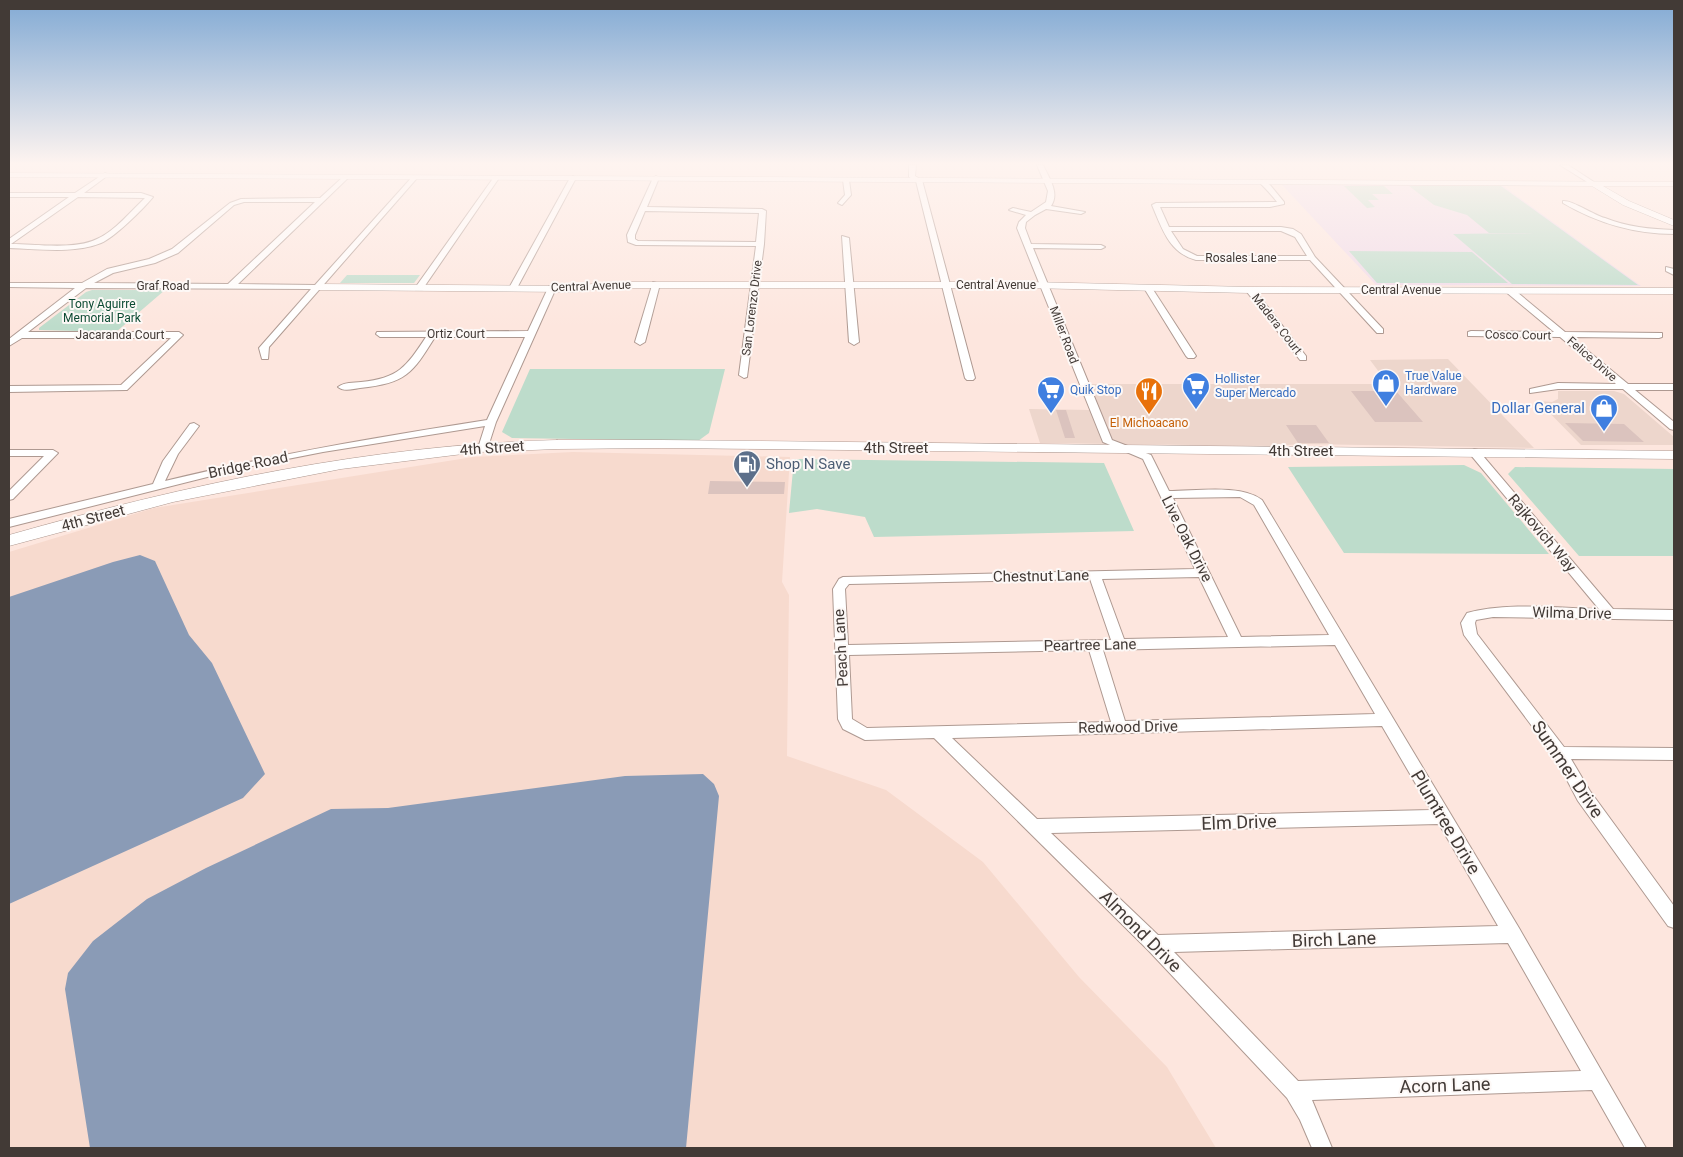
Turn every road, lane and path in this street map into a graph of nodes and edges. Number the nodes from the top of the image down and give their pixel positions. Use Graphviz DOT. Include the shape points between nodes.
graph roads {
  1 [pos="42,219"];
  2 [pos="128,219"];
  3 [pos="215,219"];
  4 [pos="300,219"];
  5 [pos="378,219"];
  6 [pos="467,219"];
  7 [pos="550,219"];
  8 [pos="638,219"];
  9 [pos="763,219"];
  10 [pos="930,219"];
  11 [pos="1027,219"];
  12 [pos="1162,219"];
  13 [pos="1602,219"];
  14 [pos="1616,224"];
  15 [pos="1166,229"];
  16 [pos="1605,232"];
  17 [pos="1674,232"];
  18 [pos="845,238"];
  19 [pos="9,242"];
  20 [pos="760,244"];
  21 [pos="9,246"];
  22 [pos="1028,246"];
  23 [pos="1101,247"];
  24 [pos="1312,258"];
  25 [pos="656,284"];
  26 [pos="754,284"];
  27 [pos="9,285"];
  28 [pos="849,285"];
  29 [pos="946,285"];
  30 [pos="83,286"];
  31 [pos="1045,286"];
  32 [pos="230,287"];
  33 [pos="318,287"];
  34 [pos="418,288"];
  35 [pos="512,288"];
  36 [pos="552,288"];
  37 [pos="1148,288"];
  38 [pos="1341,289"];
  39 [pos="1250,290"];
  40 [pos="1509,290"];
  41 [pos="1674,291"];
  42 [pos="1380,331"];
  43 [pos="380,334"];
  44 [pos="432,334"];
  45 [pos="531,334"];
  46 [pos="1471,334"];
  47 [pos="19,335"];
  48 [pos="1659,335"];
  49 [pos="1566,336"];
  50 [pos="640,342"];
  51 [pos="854,342"];
  52 [pos="9,343"];
  53 [pos="1191,356"];
  54 [pos="265,357"];
  55 [pos="1303,358"];
  56 [pos="744,376"];
  57 [pos="970,378"];
  58 [pos="1624,386"];
  59 [pos="343,387"];
  60 [pos="1674,387"];
  61 [pos="9,389"];
  62 [pos="1533,391"];
  63 [pos="491,422"];
  64 [pos="194,426"];
  65 [pos="1674,427"];
  66 [pos="483,448"];
  67 [pos="1125,450"];
  68 [pos="1474,452"];
  69 [pos="9,454"];
  70 [pos="1674,455"];
  71 [pos="158,485"];
  72 [pos="1165,495"];
  73 [pos="9,497"];
  74 [pos="9,523"];
  75 [pos="9,541"];
  76 [pos="1205,573"];
  77 [pos="1095,576"];
  78 [pos="877,579"];
  79 [pos="1610,614"];
  80 [pos="1674,615"];
  81 [pos="1471,617"];
  82 [pos="1339,640"];
  83 [pos="1237,642"];
  84 [pos="1094,644"];
  85 [pos="1119,644"];
  86 [pos="841,650"];
  87 [pos="1386,720"];
  88 [pos="1120,727"];
  89 [pos="937,732"];
  90 [pos="870,734"];
  91 [pos="1560,753"];
  92 [pos="1674,754"];
  93 [pos="1442,817"];
  94 [pos="1035,826"];
  95 [pos="1673,916"];
  96 [pos="1513,934"];
  97 [pos="1154,944"];
  98 [pos="1596,1080"];
  99 [pos="1294,1091"];
  100 [pos="1322,1148"];
  101 [pos="1636,1148"];
  1 -- 19 [label="street"];
  2 -- 21 [label="street" via="100,241 83,246"];
  3 -- 30 [label="street" via="175,251 152,261 110,271"];
  4 -- 32 [label="street"];
  5 -- 33 [label="street"];
  6 -- 34 [label="street"];
  7 -- 35 [label="street"];
  8 -- 20 [label="street" via="631,235 631,240 636,243"];
  9 -- 20 [label="street, San Lorenzo Drive"];
  10 -- 29 [label="street"];
  11 -- 22 [label="street, Miller Road" via="1021,225"];
  12 -- 15 [label="street"];
  13 -- 14 [label="street"];
  14 -- 16 [label="street"];
  14 -- 17 [label="street" via="1655,232"];
  15 -- 24 [label="street" via="1281,229 1298,236"];
  15 -- 24 [label="street, Rosales Lane" via="1174,245 1186,256 1196,258"];
  18 -- 28 [label="street"];
  20 -- 26 [label="street, San Lorenzo Drive"];
  22 -- 23 [label="street"];
  22 -- 31 [label="street, Miller Road"];
  24 -- 38 [label="street"];
  25 -- 26 [label="street, Central Avenue"];
  25 -- 36 [label="street, Central Avenue"];
  25 -- 50 [label="street"];
  26 -- 28 [label="street, Central Avenue"];
  26 -- 56 [label="street, San Lorenzo Drive"];
  27 -- 30 [label="street, Graf Road"];
  28 -- 29 [label="street, Central Avenue"];
  28 -- 51 [label="street"];
  29 -- 31 [label="street, Central Avenue"];
  29 -- 57 [label="street"];
  30 -- 32 [label="street, Graf Road"];
  30 -- 47 [label="street"];
  31 -- 37 [label="street, Central Avenue"];
  31 -- 67 [label="street, Miller Road" via="1108,442"];
  32 -- 33 [label="street, Graf Road"];
  33 -- 34 [label="street, Central Avenue"];
  33 -- 54 [label="street" via="266,344"];
  34 -- 35 [label="street, Central Avenue"];
  35 -- 36 [label="street, Central Avenue"];
  36 -- 45 [label="street"];
  37 -- 39 [label="street, Central Avenue"];
  37 -- 53 [label="street"];
  38 -- 39 [label="street, Central Avenue"];
  38 -- 40 [label="street, Central Avenue"];
  38 -- 42 [label="street"];
  39 -- 55 [label="street, Madera Court"];
  40 -- 41 [label="street, Central Avenue"];
  40 -- 49 [label="street, Felice Drive"];
  43 -- 44 [label="street, Ortiz Court"];
  44 -- 45 [label="street, Ortiz Court"];
  44 -- 59 [label="street" via="402,374 387,380"];
  45 -- 63 [label="street"];
  46 -- 49 [label="street, Cosco Court"];
  47 -- 52 [label="street"];
  47 -- 61 [label="street, Jacaranda Court" via="180,335 124,388"];
  48 -- 49 [label="street, Cosco Court"];
  49 -- 58 [label="street, Felice Drive"];
  58 -- 60 [label="street"];
  58 -- 62 [label="street" via="1552,387"];
  58 -- 65 [label="street, Felice Drive"];
  63 -- 66 [label="street"];
  63 -- 71 [label="street, Bridge Road" via="323,449"];
  64 -- 71 [label="street" via="169,457"];
  66 -- 67 [label="main road, 4th Street" via="646,444"];
  66 -- 75 [label="main road, 4th Street" via="372,460 233,484 128,508"];
  67 -- 68 [label="main road, 4th Street"];
  67 -- 72 [label="street, Live Oak Drive" via="1147,457"];
  68 -- 70 [label="main road, 4th Street"];
  68 -- 79 [label="street, Rajkovich Way"];
  69 -- 73 [label="street" via="54,453"];
  71 -- 74 [label="street, Bridge Road"];
  72 -- 76 [label="street, Live Oak Drive"];
  72 -- 82 [label="street, Plumtree Drive" via="1232,494 1252,498 1270,522"];
  76 -- 77 [label="street, Chestnut Lane"];
  76 -- 83 [label="street, Live Oak Drive"];
  77 -- 78 [label="street, Chestnut Lane"];
  77 -- 85 [label="street"];
  78 -- 86 [label="street, Peach Lane" via="847,580 840,585"];
  79 -- 80 [label="street, Wilma Drive"];
  79 -- 81 [label="street, Wilma Drive" via="1493,612"];
  81 -- 91 [label="street, Summer Drive" via="1468,623 1471,635"];
  82 -- 83 [label="street, Peartree Lane"];
  82 -- 87 [label="street, Plumtree Drive"];
  83 -- 85 [label="street, Peartree Lane"];
  84 -- 85 [label="street, Peartree Lane"];
  84 -- 86 [label="street, Peartree Lane"];
  84 -- 88 [label="street"];
  86 -- 90 [label="street, Peach Lane" via="845,719 848,725"];
  87 -- 88 [label="street, Redwood Drive"];
  87 -- 93 [label="street, Plumtree Drive"];
  88 -- 89 [label="street, Redwood Drive"];
  89 -- 90 [label="street, Redwood Drive"];
  89 -- 94 [label="street, Almond Drive"];
  91 -- 92 [label="street"];
  91 -- 95 [label="street, Summer Drive" via="1584,796"];
  93 -- 94 [label="street, Elm Drive"];
  93 -- 96 [label="street, Plumtree Drive"];
  94 -- 97 [label="street, Almond Drive"];
  96 -- 97 [label="street, Birch Lane"];
  96 -- 98 [label="street, Plumtree Drive"];
  97 -- 99 [label="street, Almond Drive"];
  98 -- 99 [label="street, Acorn Lane"];
  98 -- 101 [label="street, Plumtree Drive"];
  99 -- 100 [label="street, Almond Drive"];
}
